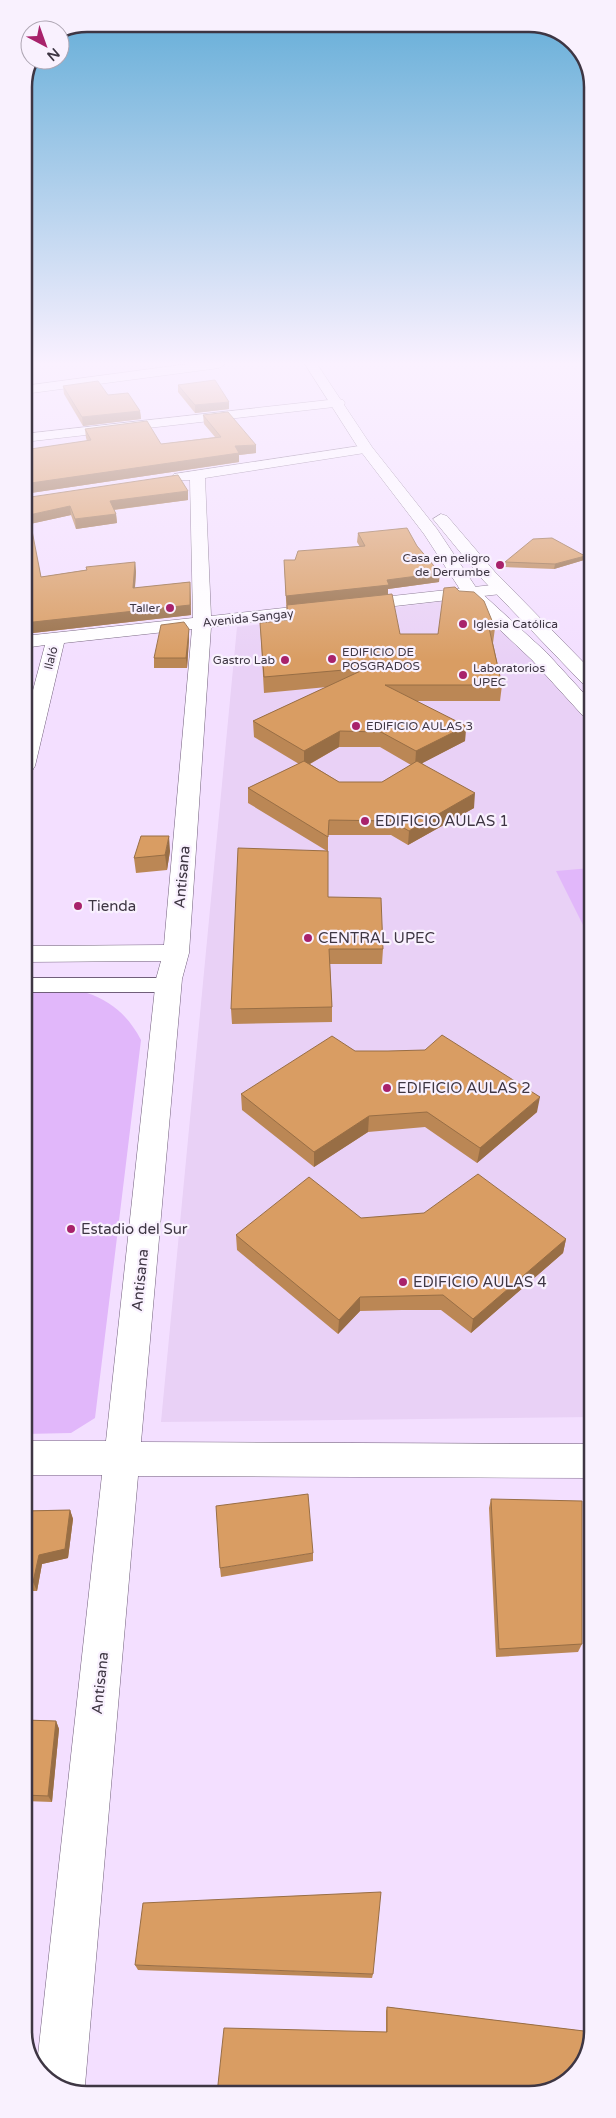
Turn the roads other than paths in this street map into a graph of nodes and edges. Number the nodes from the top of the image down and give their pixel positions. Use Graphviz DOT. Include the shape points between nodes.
graph roads {
  1 [pos="272,463"];
  2 [pos="377,463"];
  3 [pos="396,463"];
  4 [pos="197,474"];
  5 [pos="168,479"];
  6 [pos="501,589"];
  7 [pos="471,593"];
  8 [pos="202,623"];
  9 [pos="56,638"];
  10 [pos="33,641"];
  11 [pos="584,674"];
  12 [pos="584,704"];
  13 [pos="33,730"];
  14 [pos="176,953"];
  15 [pos="33,954"];
  16 [pos="33,985"];
  17 [pos="169,985"];
  18 [pos="33,1458"];
  19 [pos="122,1458"];
  20 [pos="584,1461"];
  21 [pos="61,2078"];
  1 -- 4 [label="street"];
  2 -- 7 [label="street" via="431,532"];
  3 -- 6 [label="street"];
  4 -- 5 [label="street"];
  4 -- 8 [label="street, Antisana"];
  6 -- 7 [label="street, Avenida Sangay"];
  6 -- 11 [label="street"];
  7 -- 8 [label="street, Avenida Sangay"];
  7 -- 12 [label="street" via="539,656"];
  8 -- 9 [label="street, Avenida Sangay"];
  8 -- 14 [label="street, Antisana"];
  9 -- 10 [label="street, Avenida Sangay"];
  9 -- 13 [label="street, Ilaló"];
  14 -- 15 [label="street"];
  14 -- 17 [label="street, Antisana"];
  16 -- 17 [label="street"];
  17 -- 19 [label="street, Antisana"];
  18 -- 19 [label="street"];
  19 -- 20 [label="street"];
  19 -- 21 [label="street, Antisana"];
}
